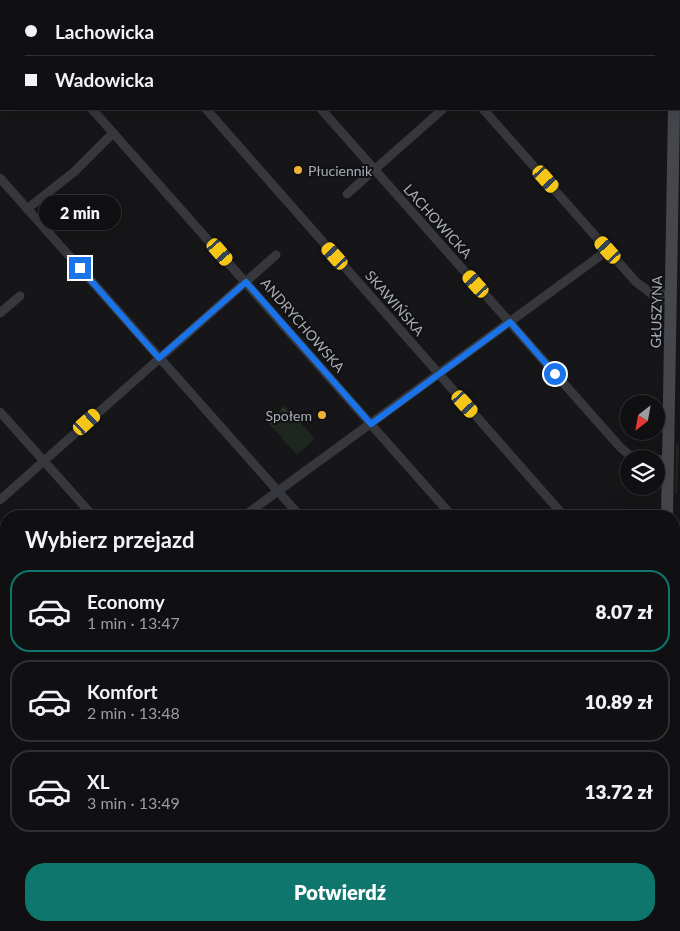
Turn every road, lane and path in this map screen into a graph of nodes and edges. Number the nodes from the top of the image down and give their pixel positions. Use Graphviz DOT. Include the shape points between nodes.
graph roads {
  1 [pos="93,110"];
  2 [pos="207,110"];
  3 [pos="322,110"];
  4 [pos="442,110"];
  5 [pos="484,110"];
  6 [pos="674,110"];
  7 [pos="114,133"];
  8 [pos="374,170"];
  9 [pos="0,178"];
  10 [pos="347,194"];
  11 [pos="27,209"];
  12 [pos="608,250"];
  13 [pos="276,255"];
  14 [pos="246,282"];
  15 [pos="671,294"];
  16 [pos="20,296"];
  17 [pos="0,313"];
  18 [pos="510,322"];
  19 [pos="159,358"];
  20 [pos="439,374"];
  21 [pos="0,412"];
  22 [pos="371,424"];
  23 [pos="623,450"];
  24 [pos="663,450"];
  25 [pos="44,461"];
  26 [pos="278,491"];
  27 [pos="665,494"];
  28 [pos="0,500"];
  29 [pos="88,510"];
  30 [pos="252,510"];
  31 [pos="295,510"];
  32 [pos="447,510"];
  33 [pos="559,510"];
  34 [pos="666,510"];
  1 -- 7 [label="street, ANDRYCHOWSKA"];
  2 -- 20 [label="street, SKAWIŃSKA"];
  3 -- 8 [label="street, LACHOWICKA"];
  4 -- 8 [label="street"];
  5 -- 12 [label="street"];
  6 -- 15 [label="street, GŁUSZYNA"];
  7 -- 11 [label="street" via="74,172"];
  7 -- 14 [label="street, ANDRYCHOWSKA"];
  8 -- 10 [label="street"];
  8 -- 18 [label="street, LACHOWICKA"];
  9 -- 11 [label="street"];
  11 -- 19 [label="street"];
  12 -- 15 [label="street" via="646,290"];
  12 -- 18 [label="street"];
  13 -- 14 [label="street"];
  14 -- 19 [label="street"];
  14 -- 22 [label="street, ANDRYCHOWSKA"];
  15 -- 24 [label="street, GŁUSZYNA"];
  16 -- 17 [label="street"];
  18 -- 20 [label="street"];
  18 -- 23 [label="street, LACHOWICKA"];
  19 -- 25 [label="street"];
  19 -- 26 [label="street"];
  20 -- 22 [label="street"];
  20 -- 33 [label="street, SKAWIŃSKA"];
  21 -- 25 [label="street"];
  22 -- 26 [label="street"];
  22 -- 32 [label="street, ANDRYCHOWSKA"];
  25 -- 28 [label="street"];
  25 -- 29 [label="street"];
  26 -- 30 [label="street"];
  26 -- 31 [label="street"];
  27 -- 34 [label="street, GŁUSZYNA"];
}
